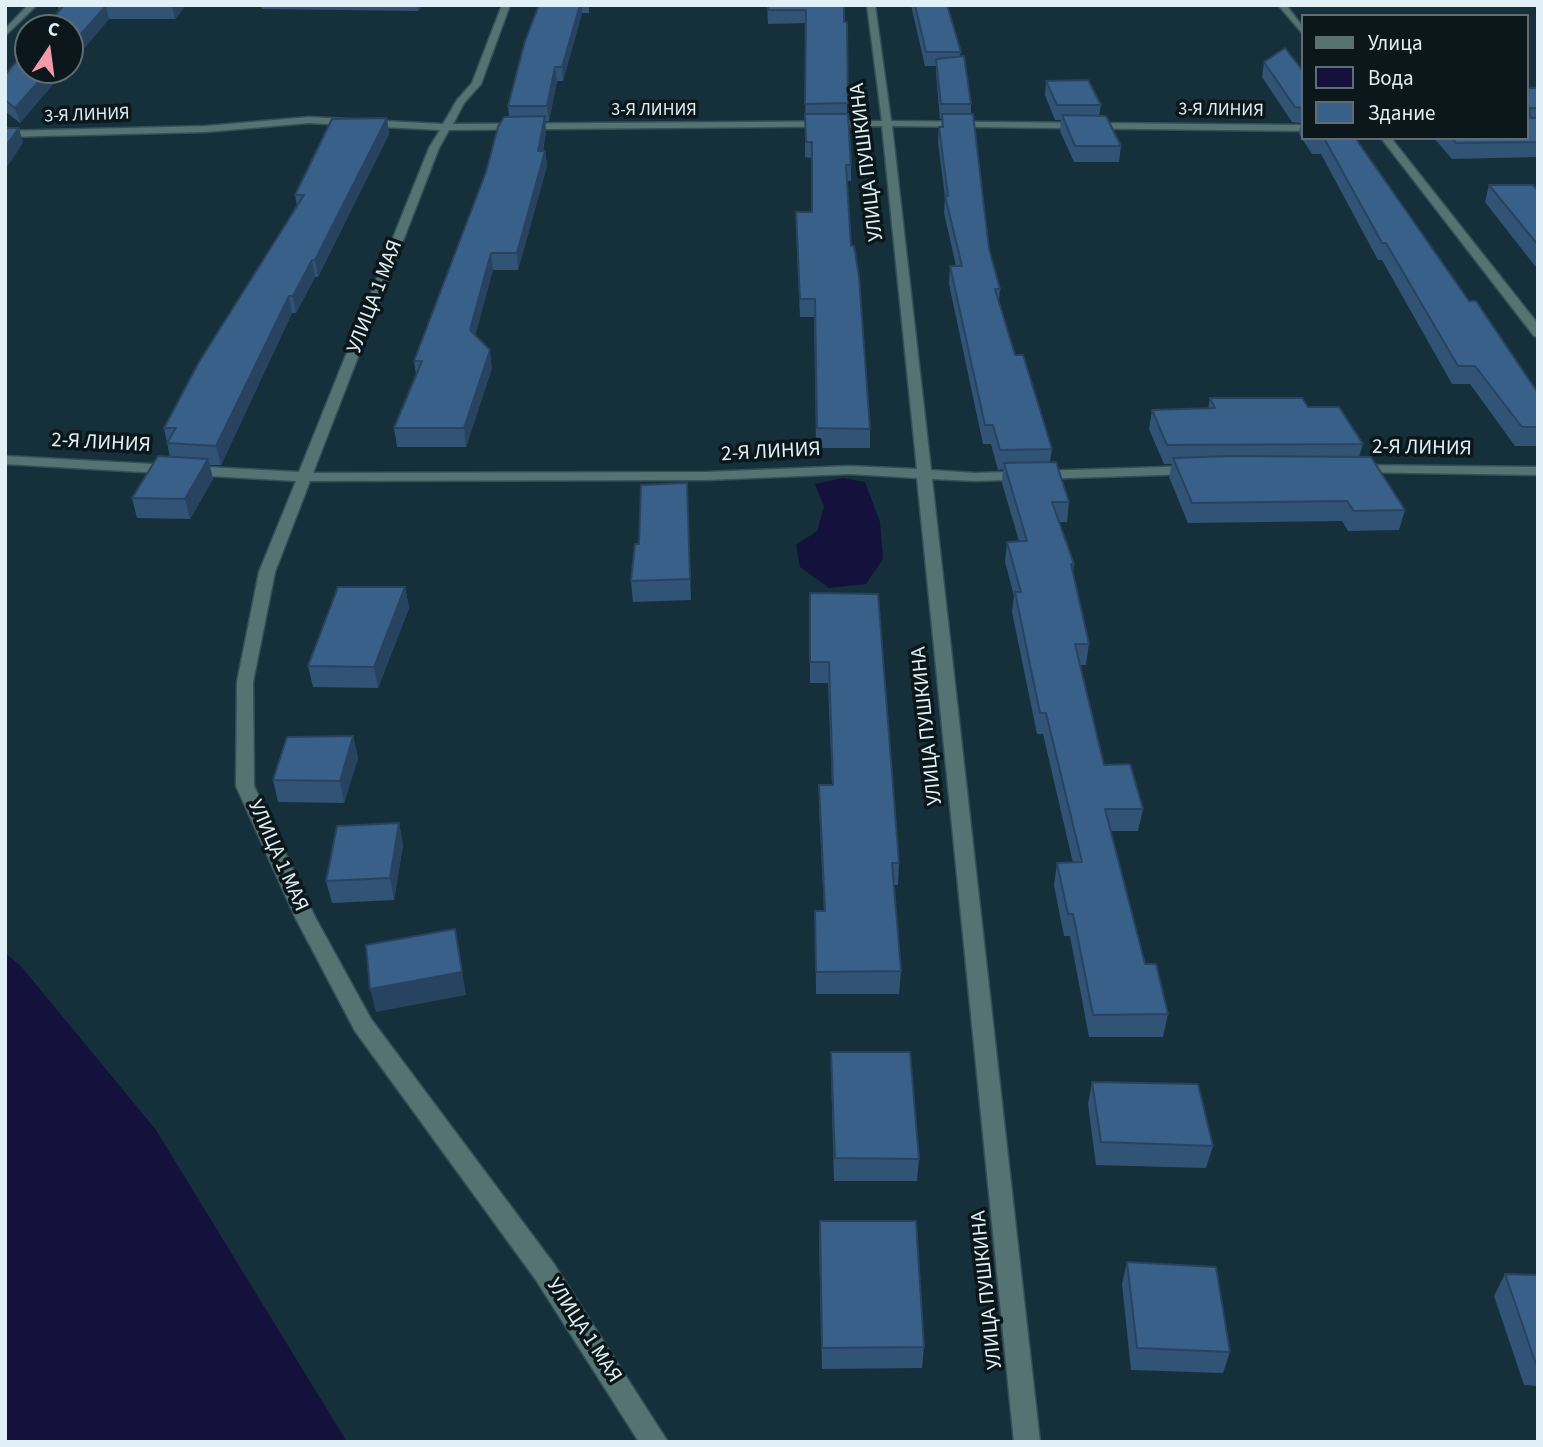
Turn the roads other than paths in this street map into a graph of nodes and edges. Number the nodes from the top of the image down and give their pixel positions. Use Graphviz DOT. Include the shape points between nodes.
graph roads {
  1 [pos="33,5"];
  2 [pos="506,5"];
  3 [pos="871,5"];
  4 [pos="1282,5"];
  5 [pos="1302,31"];
  6 [pos="5,34"];
  7 [pos="887,125"];
  8 [pos="448,127"];
  9 [pos="1302,128"];
  10 [pos="5,134"];
  11 [pos="1388,140"];
  12 [pos="1538,333"];
  13 [pos="5,460"];
  14 [pos="1215,469"];
  15 [pos="1334,469"];
  16 [pos="1538,471"];
  17 [pos="924,472"];
  18 [pos="306,477"];
  19 [pos="656,1442"];
  20 [pos="1027,1442"];
  1 -- 6 [label="street"];
  2 -- 8 [label="street, УЛИЦА 1 МАЯ" via="476,84 460,102"];
  3 -- 7 [label="street, УЛИЦА ПУШКИНА"];
  4 -- 5 [label="street"];
  7 -- 8 [label="street, 3-Я ЛИНИЯ"];
  7 -- 9 [label="street, 3-Я ЛИНИЯ"];
  7 -- 17 [label="street, УЛИЦА ПУШКИНА"];
  8 -- 10 [label="street, 3-Я ЛИНИЯ" via="309,120 206,129"];
  8 -- 18 [label="street, УЛИЦА 1 МАЯ" via="434,148"];
  11 -- 12 [label="street"];
  13 -- 18 [label="street, 2-Я ЛИНИЯ"];
  14 -- 17 [label="street, 2-Я ЛИНИЯ" via="975,477"];
  15 -- 16 [label="street, 2-Я ЛИНИЯ"];
  17 -- 18 [label="street, 2-Я ЛИНИЯ"];
  17 -- 20 [label="street, УЛИЦА ПУШКИНА"];
  18 -- 19 [label="street, УЛИЦА 1 МАЯ" via="267,572 248,668 245,786 305,917 363,1025 545,1272"];
}
